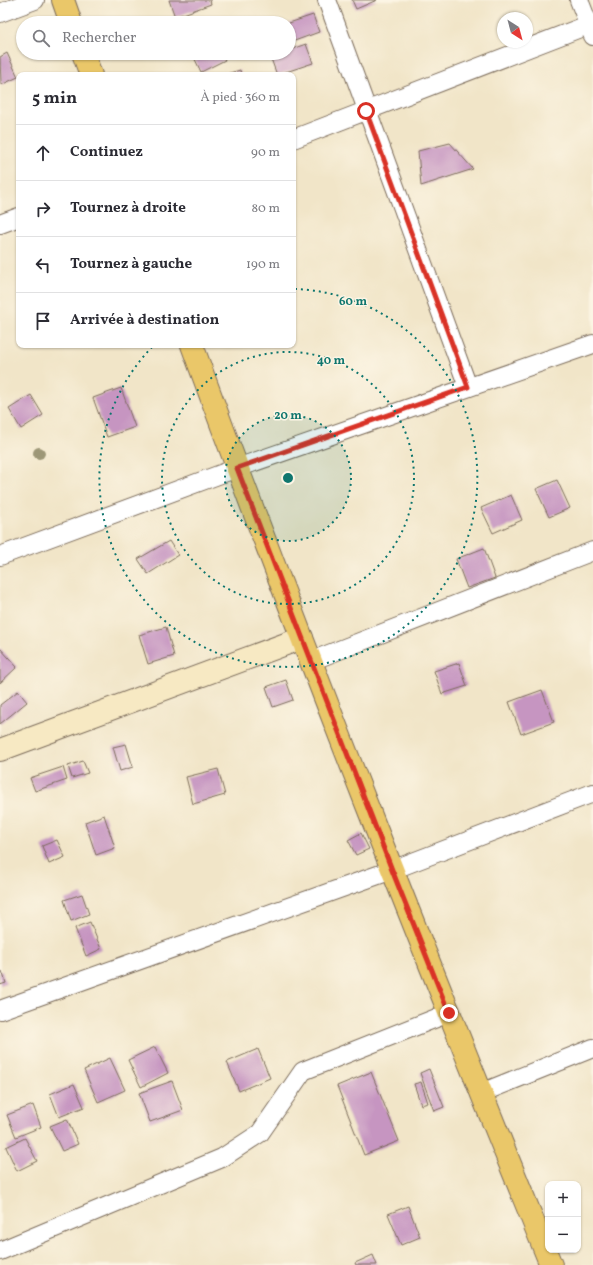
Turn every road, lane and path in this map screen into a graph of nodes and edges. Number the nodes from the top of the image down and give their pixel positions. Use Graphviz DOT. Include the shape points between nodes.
graph roads {
  1 [pos="35,0"];
  2 [pos="63,0"];
  3 [pos="327,0"];
  4 [pos="579,0"];
  5 [pos="0,13"];
  6 [pos="69,16"];
  7 [pos="591,28"];
  8 [pos="86,60"];
  9 [pos="90,72"];
  10 [pos="366,111"];
  11 [pos="296,138"];
  12 [pos="16,217"];
  13 [pos="0,224"];
  14 [pos="593,344"];
  15 [pos="193,348"];
  16 [pos="468,387"];
  17 [pos="237,468"];
  18 [pos="593,551"];
  19 [pos="0,556"];
  20 [pos="302,638"];
  21 [pos="311,661"];
  22 [pos="0,750"];
  23 [pos="593,793"];
  24 [pos="392,870"];
  25 [pos="0,1010"];
  26 [pos="449,1013"];
  27 [pos="593,1048"];
  28 [pos="481,1093"];
  29 [pos="0,1252"];
  30 [pos="551,1265"];
  1 -- 5 [label="street"];
  2 -- 6 [label="main road"];
  3 -- 10 [label="street"];
  4 -- 7 [label="street"];
  7 -- 10 [label="street"];
  8 -- 9 [label="main road"];
  10 -- 11 [label="street"];
  10 -- 16 [label="street"];
  12 -- 13 [label="street"];
  14 -- 16 [label="street"];
  15 -- 17 [label="main road"];
  16 -- 17 [label="street"];
  17 -- 19 [label="street"];
  17 -- 20 [label="main road"];
  18 -- 21 [label="street"];
  20 -- 21 [label="main road"];
  20 -- 22 [label="street"];
  21 -- 24 [label="main road"];
  23 -- 24 [label="street"];
  24 -- 25 [label="street"];
  24 -- 26 [label="main road"];
  26 -- 28 [label="main road"];
  26 -- 29 [label="street" via="303,1071 260,1133 222,1158"];
  27 -- 28 [label="street"];
  28 -- 30 [label="main road"];
}
